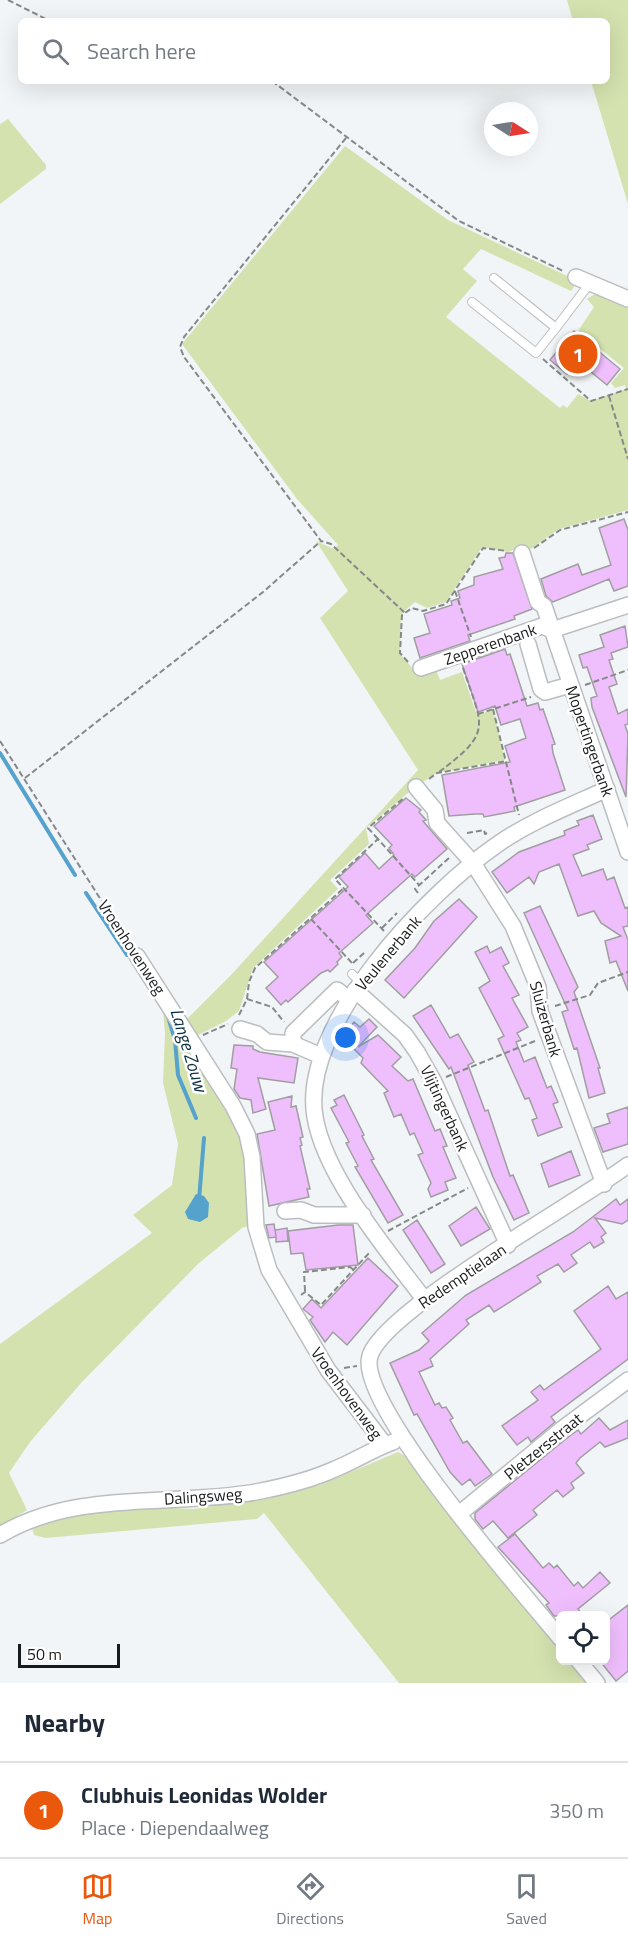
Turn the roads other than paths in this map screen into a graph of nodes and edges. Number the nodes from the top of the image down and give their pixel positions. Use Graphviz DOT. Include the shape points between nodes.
graph roads {
  1 [pos="494,278"];
  2 [pos="583,280"];
  3 [pos="628,299"];
  4 [pos="472,302"];
  5 [pos="556,328"];
  6 [pos="523,554"];
  7 [pos="628,605"];
  8 [pos="552,630"];
  9 [pos="528,644"];
  10 [pos="421,668"];
  11 [pos="571,687"];
  12 [pos="416,787"];
  13 [pos="607,789"];
  14 [pos="628,852"];
  15 [pos="473,863"];
  16 [pos="137,956"];
  17 [pos="355,983"];
  18 [pos="234,1027"];
  19 [pos="293,1039"];
  20 [pos="321,1056"];
  21 [pos="628,1165"];
  22 [pos="603,1184"];
  23 [pos="285,1211"];
  24 [pos="363,1215"];
  25 [pos="508,1245"];
  26 [pos="424,1299"];
  27 [pos="628,1380"];
  28 [pos="402,1439"];
  29 [pos="385,1445"];
  30 [pos="459,1514"];
  31 [pos="0,1535"];
  32 [pos="556,1632"];
  33 [pos="582,1665"];
  34 [pos="597,1683"];
  1 -- 5 [label="lane"];
  2 -- 3 [label="street"];
  2 -- 5 [label="lane"];
  4 -- 5 [label="lane" via="536,353"];
  6 -- 8 [label="street, Mopertingerbank" via="538,602 544,606"];
  7 -- 8 [label="street, Zepperenbank"];
  8 -- 10 [label="street, Zepperenbank" via="542,626"];
  8 -- 11 [label="street, Mopertingerbank"];
  9 -- 11 [label="street" via="541,689 545,692"];
  11 -- 13 [label="street, Mopertingerbank"];
  12 -- 15 [label="street" via="435,810 437,823"];
  13 -- 14 [label="street, Mopertingerbank"];
  13 -- 15 [label="street, Veulenerbank" via="522,829"];
  15 -- 17 [label="street, Veulenerbank"];
  15 -- 22 [label="street, Sluizerbank" via="513,926 538,987 540,1011"];
  16 -- 29 [label="street, Vroenhovenweg" via="192,1039 247,1134 259,1240 269,1270 328,1370"];
  17 -- 19 [label="street" via="337,990"];
  17 -- 20 [label="street, Veulenerbank"];
  17 -- 25 [label="street, Vlijtingerbank" via="405,1035 434,1082"];
  18 -- 19 [label="street" via="257,1034 267,1042"];
  19 -- 20 [label="street"];
  20 -- 24 [label="street, Veulenerbank" via="314,1089 316,1123 335,1168"];
  21 -- 22 [label="street, Redemptielaan"];
  22 -- 25 [label="street, Redemptielaan"];
  23 -- 24 [label="street"];
  24 -- 26 [label="street, Veulenerbank"];
  25 -- 26 [label="street, Redemptielaan"];
  26 -- 28 [label="street, Redemptielaan" via="379,1340 368,1364"];
  27 -- 30 [label="street, Pletzersstraat"];
  28 -- 29 [label="street, Dalingsweg"];
  28 -- 30 [label="street"];
  29 -- 31 [label="street, Dalingsweg" via="333,1470 257,1492 202,1500 138,1500 82,1506 32,1520"];
  30 -- 32 [label="street"];
  33 -- 34 [label="street"];
}
